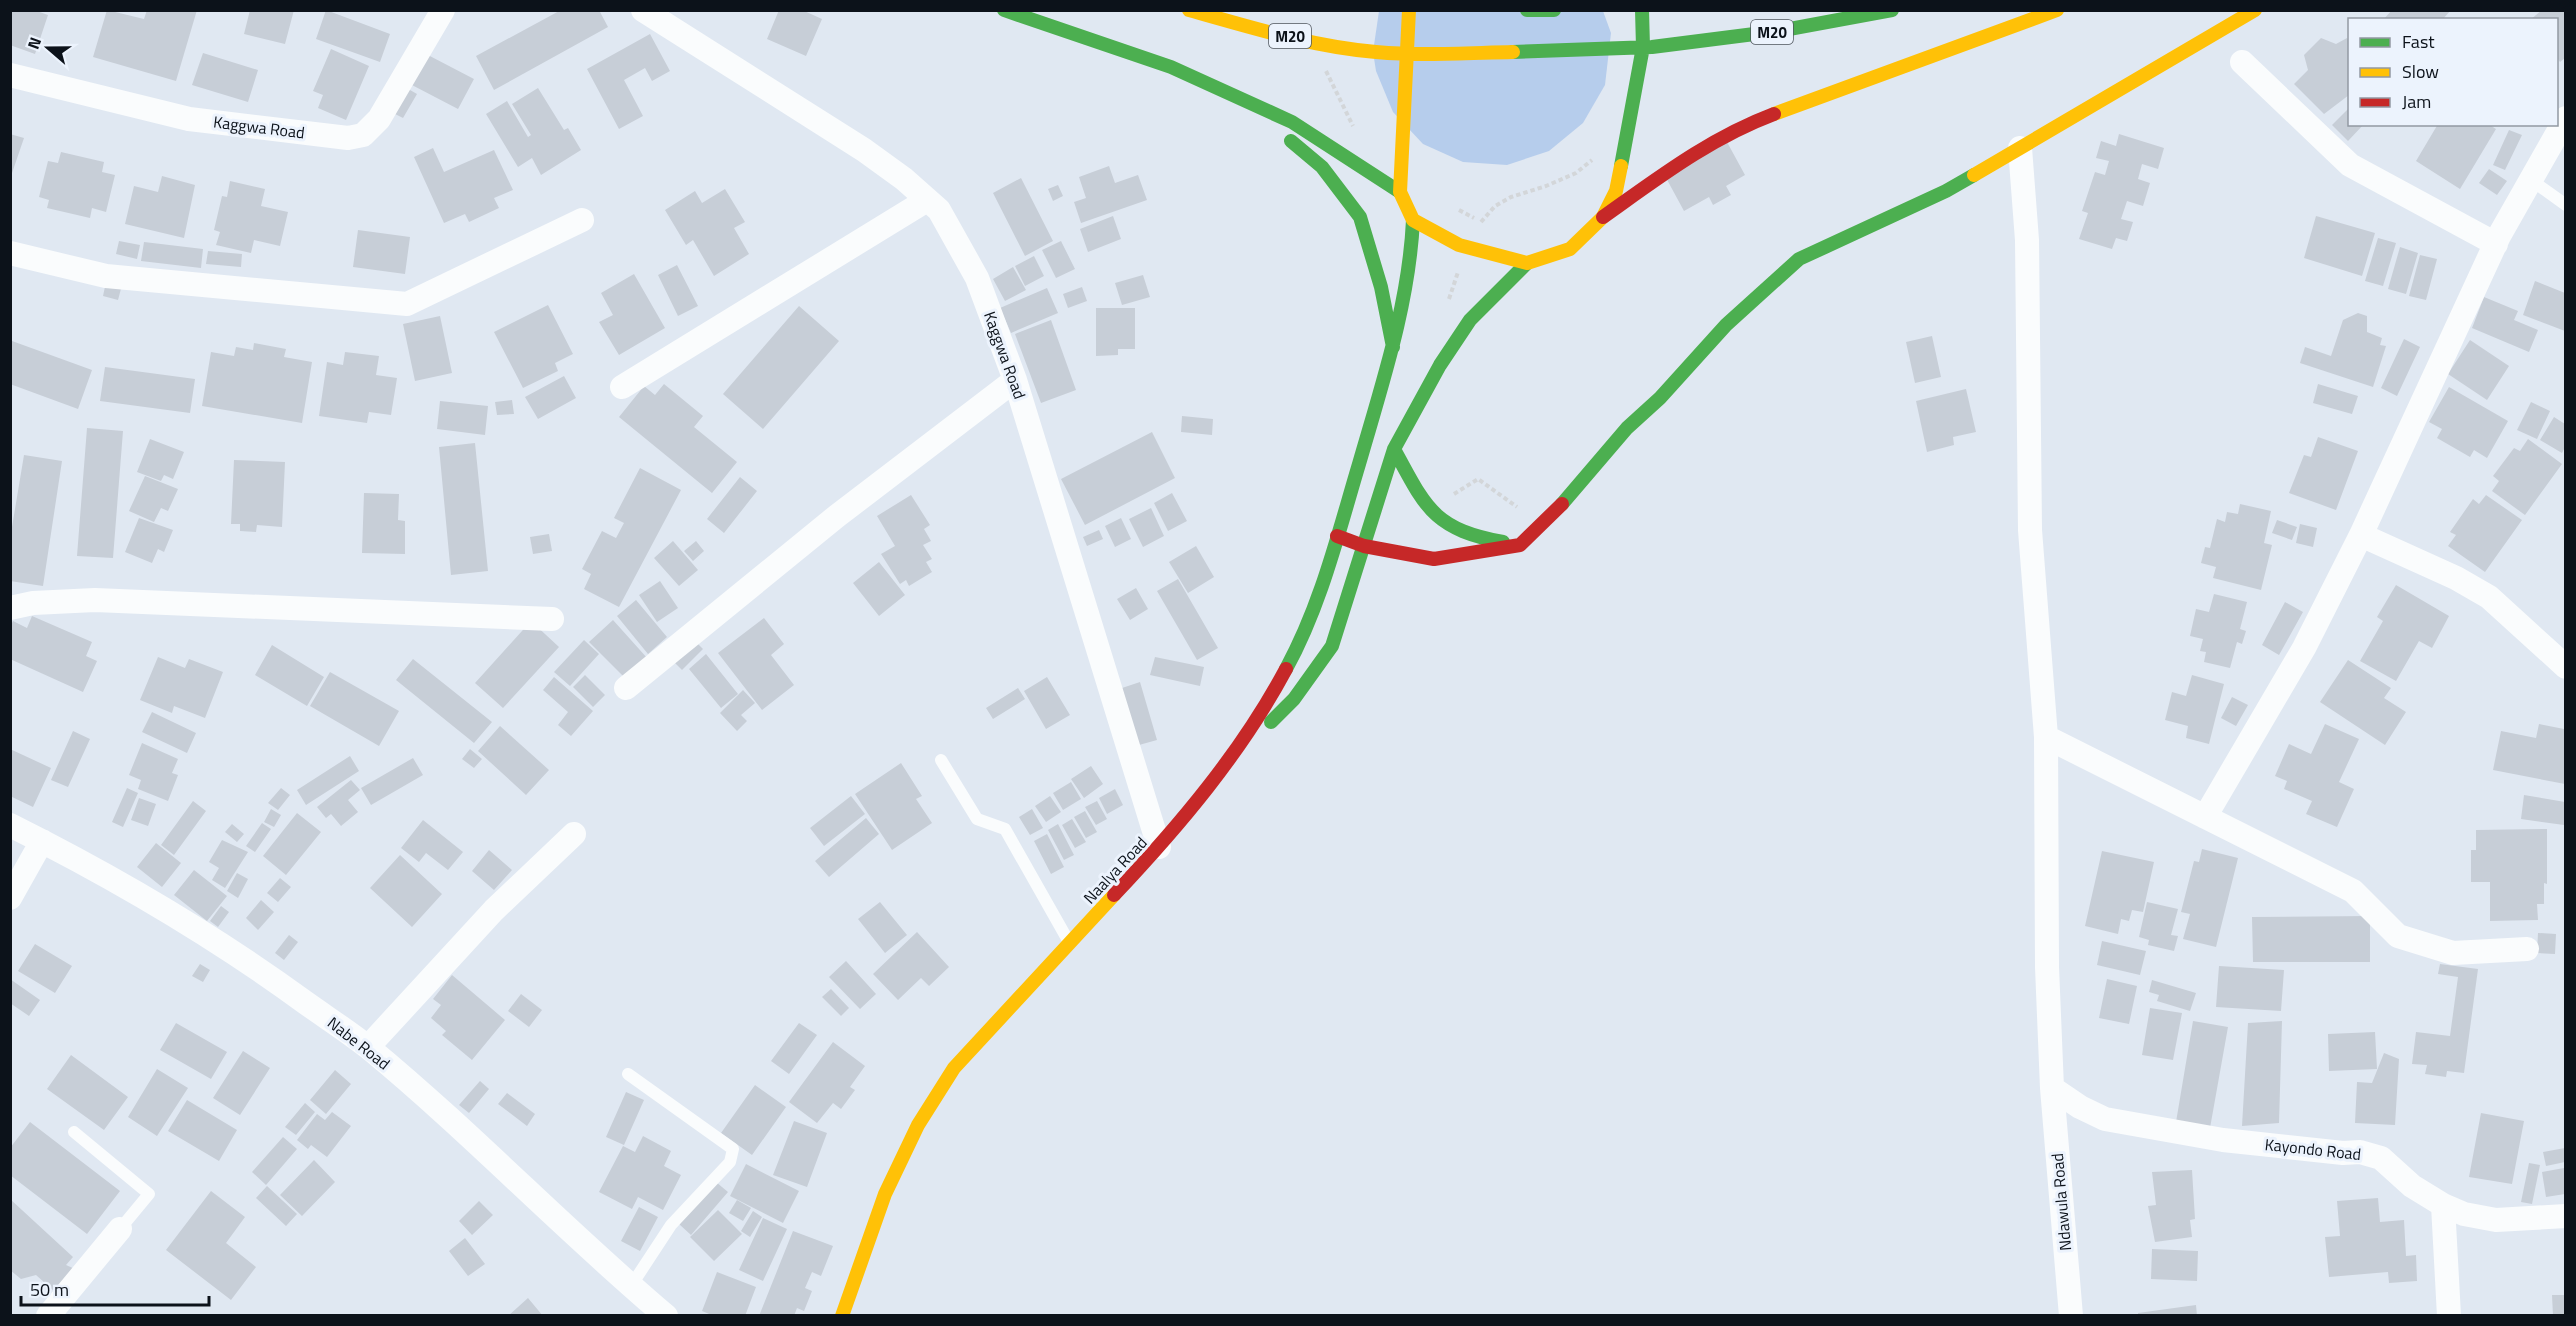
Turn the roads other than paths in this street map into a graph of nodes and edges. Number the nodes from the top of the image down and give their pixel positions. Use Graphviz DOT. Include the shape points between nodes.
graph roads {
  1 [pos="443,10"];
  2 [pos="643,10"];
  3 [pos="1004,10"];
  4 [pos="1189,10"];
  5 [pos="1409,10"];
  6 [pos="1527,10"];
  7 [pos="1554,10"];
  8 [pos="1641,10"];
  9 [pos="1892,10"];
  10 [pos="2057,10"];
  11 [pos="2255,10"];
  12 [pos="2242,62"];
  13 [pos="10,75"];
  14 [pos="1242,100"];
  15 [pos="2565,118"];
  16 [pos="2020,148"];
  17 [pos="2531,180"];
  18 [pos="1400,192"];
  19 [pos="927,200"];
  20 [pos="2565,205"];
  21 [pos="1603,217"];
  22 [pos="582,220"];
  23 [pos="1413,220"];
  24 [pos="2496,244"];
  25 [pos="10,253"];
  26 [pos="1527,263"];
  27 [pos="1393,347"];
  28 [pos="1015,380"];
  29 [pos="622,387"];
  30 [pos="1394,450"];
  31 [pos="2361,535"];
  32 [pos="1337,536"];
  33 [pos="1520,545"];
  34 [pos="1365,546"];
  35 [pos="10,608"];
  36 [pos="552,619"];
  37 [pos="2565,667"];
  38 [pos="626,688"];
  39 [pos="2046,737"];
  40 [pos="941,760"];
  41 [pos="1218,775"];
  42 [pos="2205,817"];
  43 [pos="10,825"];
  44 [pos="574,834"];
  45 [pos="42,841"];
  46 [pos="1159,848"];
  47 [pos="10,898"];
  48 [pos="1070,943"];
  49 [pos="2527,949"];
  50 [pos="368,1047"];
  51 [pos="628,1074"];
  52 [pos="2052,1088"];
  53 [pos="74,1132"];
  54 [pos="2443,1205"];
  55 [pos="2565,1216"];
  56 [pos="120,1229"];
  57 [pos="631,1286"];
  58 [pos="48,1316"];
  59 [pos="666,1316"];
  60 [pos="842,1316"];
  61 [pos="2071,1316"];
  62 [pos="2449,1316"];
  1 -- 13 [label="street, Kaggwa Road" via="379,119 363,135 348,138 189,119"];
  2 -- 19 [label="street, Kaggwa Road" via="864,150"];
  3 -- 14 [label="main road" via="1171,68"];
  4 -- 9 [label="main road, M20" via="1281,35 1420,55 1652,47 1778,32"];
  5 -- 18 [label="main road"];
  6 -- 7 [label="main road"];
  8 -- 21 [label="main road" via="1643,47 1629,132 1616,191"];
  10 -- 21 [label="main road" via="1739,127 1687,157"];
  11 -- 16 [label="main road"];
  12 -- 24 [label="street" via="2350,165"];
  14 -- 18 [label="main road" via="1292,122"];
  14 -- 27 [label="main road" via="1322,167 1360,218 1381,287"];
  15 -- 17 [label="street"];
  16 -- 33 [label="main road" via="1946,191 1799,259 1726,325"];
  16 -- 39 [label="street, Ndawula Road" via="2027,240 2030,530"];
  17 -- 20 [label="lane"];
  17 -- 24 [label="street"];
  18 -- 23 [label="main road"];
  19 -- 28 [label="street, Kaggwa Road" via="939,210 977,278"];
  19 -- 29 [label="street"];
  21 -- 26 [label="main road" via="1570,249"];
  22 -- 25 [label="street" via="407,304 106,276"];
  23 -- 26 [label="main road" via="1459,245"];
  23 -- 27 [label="main road, Naalya Road" via="1411,262"];
  24 -- 31 [label="street"];
  26 -- 30 [label="main road" via="1470,320 1440,365"];
  27 -- 32 [label="main road, Naalya Road"];
  28 -- 38 [label="street" via="837,516"];
  28 -- 46 [label="street, Kaggwa Road"];
  30 -- 33 [label="main road" via="1427,510 1446,525 1473,538"];
  30 -- 34 [label="main road"];
  31 -- 37 [label="street" via="2489,597"];
  31 -- 42 [label="street" via="2304,648"];
  32 -- 34 [label="main road"];
  32 -- 41 [label="main road, Naalya Road" via="1307,630 1271,698"];
  33 -- 34 [label="main road" via="1434,559"];
  34 -- 41 [label="main road" via="1332,646 1294,699"];
  35 -- 36 [label="street" via="33,603 117,600"];
  39 -- 42 [label="street"];
  39 -- 52 [label="street, Ndawula Road"];
  40 -- 48 [label="lane" via="978,819 1005,829"];
  41 -- 46 [label="main road, Naalya Road"];
  42 -- 49 [label="street" via="2353,891 2398,936 2453,953"];
  43 -- 45 [label="street, Nabe Road"];
  44 -- 50 [label="street" via="494,910"];
  45 -- 47 [label="street"];
  45 -- 50 [label="street, Nabe Road" via="141,894 273,978"];
  46 -- 48 [label="main road, Naalya Road"];
  48 -- 60 [label="main road, Naalya Road" via="954,1068 918,1125 885,1194"];
  50 -- 57 [label="street, Nabe Road"];
  51 -- 57 [label="lane" via="733,1149 730,1162 671,1225"];
  52 -- 54 [label="street, Kayondo Road" via="2105,1119 2223,1140 2360,1152 2381,1158 2412,1186"];
  52 -- 61 [label="street, Ndawula Road"];
  53 -- 56 [label="lane" via="149,1194"];
  54 -- 55 [label="street, Kayondo Road" via="2496,1220"];
  54 -- 62 [label="street"];
  56 -- 58 [label="street"];
  57 -- 59 [label="street, Nabe Road"];
}
